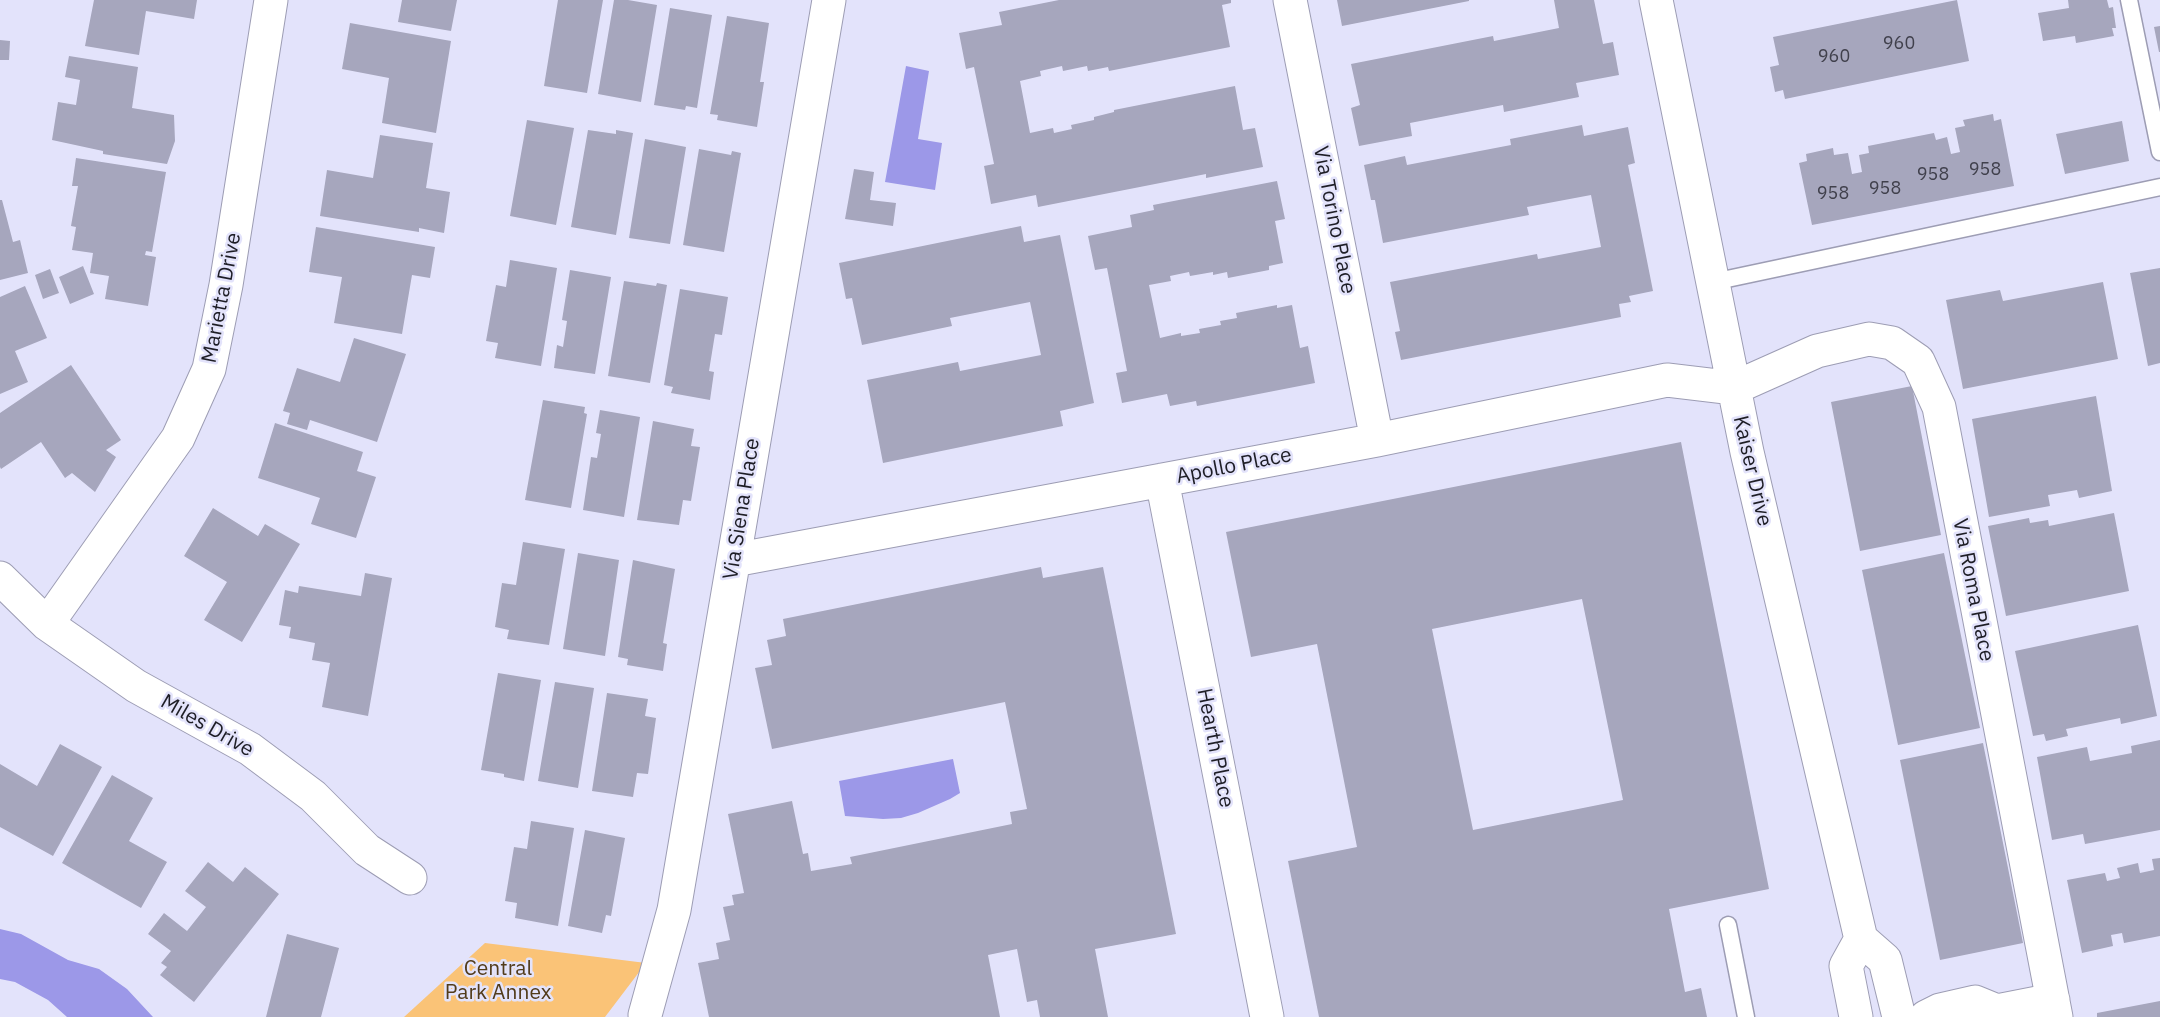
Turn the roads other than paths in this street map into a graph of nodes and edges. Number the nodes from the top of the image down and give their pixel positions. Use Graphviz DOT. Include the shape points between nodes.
graph roads {
  1 [pos="271,0"];
  2 [pos="829,0"];
  3 [pos="1290,0"];
  4 [pos="1656,0"];
  5 [pos="2129,0"];
  6 [pos="2160,152"];
  7 [pos="2160,187"];
  8 [pos="1713,282"];
  9 [pos="1734,388"];
  10 [pos="1377,440"];
  11 [pos="1162,480"];
  12 [pos="734,560"];
  13 [pos="0,578"];
  14 [pos="47,624"];
  15 [pos="410,878"];
  16 [pos="1728,925"];
  17 [pos="1862,939"];
  18 [pos="2055,1009"];
  19 [pos="1994,1014"];
  20 [pos="645,1015"];
  21 [pos="1267,1017"];
  22 [pos="1746,1017"];
  23 [pos="1856,1017"];
  24 [pos="1899,1017"];
  25 [pos="1926,1017"];
  1 -- 14 [label="street, Marietta Drive" via="209,369 178,438"];
  2 -- 12 [label="street, Via Siena Place"];
  3 -- 10 [label="street, Via Torino Place"];
  4 -- 8 [label="street, Kaiser Drive"];
  5 -- 6 [label="lane"];
  7 -- 8 [label="lane"];
  8 -- 9 [label="street, Kaiser Drive"];
  9 -- 10 [label="street, Apollo Place" via="1667,380"];
  9 -- 17 [label="street, Kaiser Drive"];
  9 -- 18 [label="street, Via Roma Place" via="1817,351 1869,339 1892,343 1918,361 1939,407"];
  10 -- 11 [label="street, Apollo Place"];
  11 -- 12 [label="street, Apollo Place"];
  11 -- 21 [label="street, Hearth Place"];
  12 -- 20 [label="street, Via Siena Place" via="674,910"];
  13 -- 14 [label="street, Miles Drive"];
  14 -- 15 [label="street, Miles Drive" via="136,686 250,749 313,796 366,850"];
  16 -- 22 [label="lane"];
  17 -- 23 [label="street" via="1846,966"];
  17 -- 24 [label="street" via="1885,960"];
  18 -- 19 [label="street"];
  19 -- 25 [label="street" via="1975,1002"];
}
